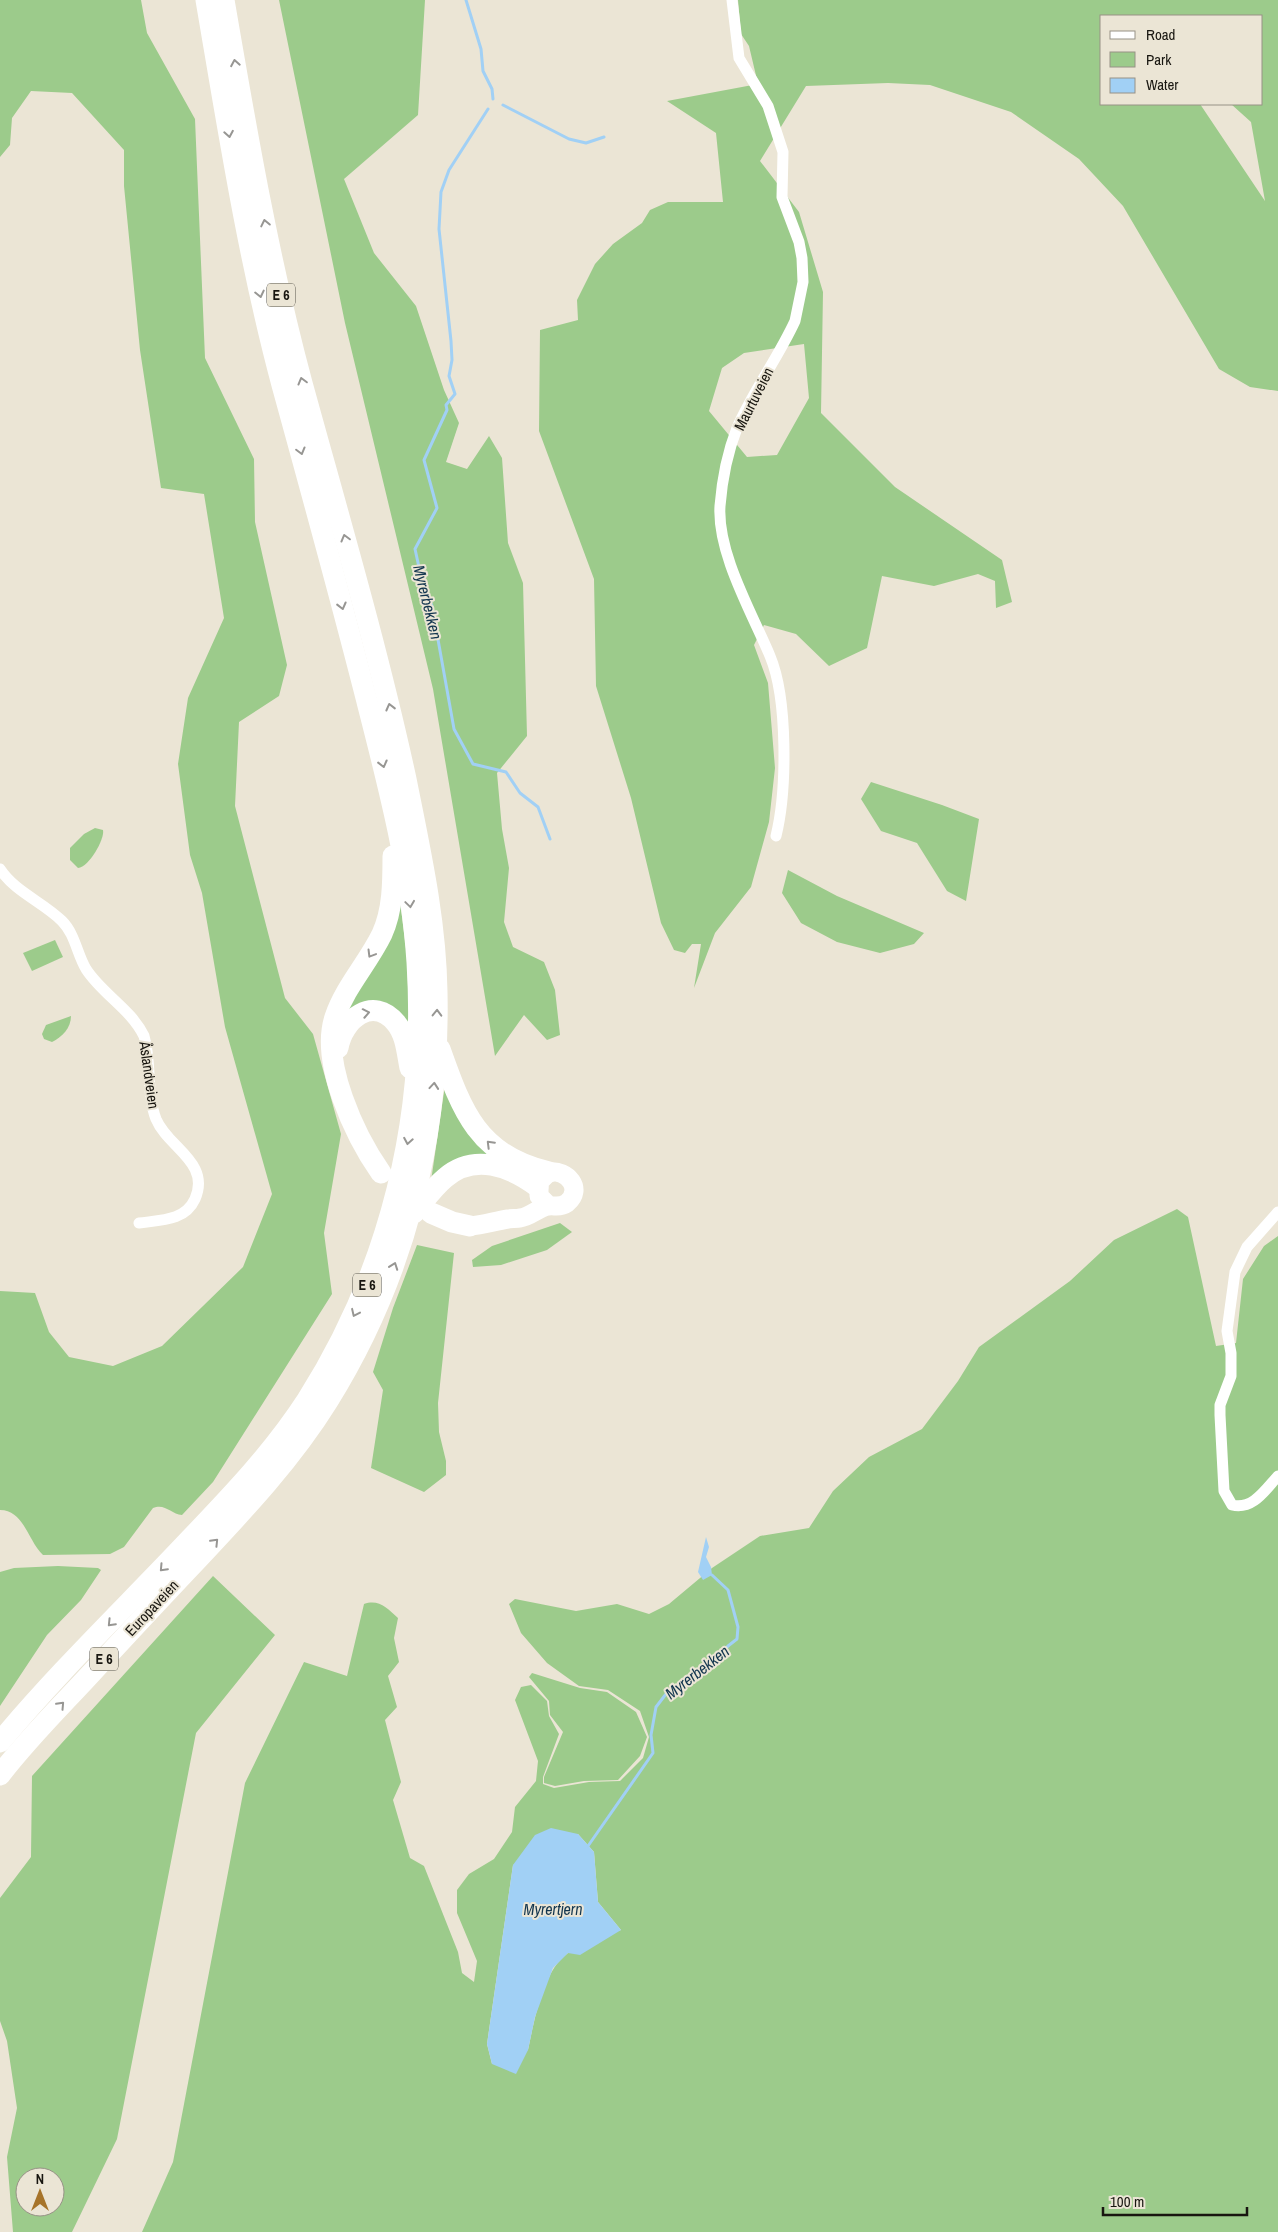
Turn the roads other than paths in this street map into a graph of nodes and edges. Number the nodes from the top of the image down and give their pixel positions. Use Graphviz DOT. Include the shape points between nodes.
graph roads {
  1 [pos="206,0"];
  2 [pos="224,0"];
  3 [pos="732,0"];
  4 [pos="393,804"];
  5 [pos="776,836"];
  6 [pos="0,869"];
  7 [pos="437,1038"];
  8 [pos="335,1065"];
  9 [pos="415,1093"];
  10 [pos="381,1173"];
  11 [pos="543,1190"];
  12 [pos="1278,1212"];
  13 [pos="430,1213"];
  14 [pos="409,1220"];
  15 [pos="139,1223"];
  16 [pos="470,1226"];
  17 [pos="1278,1476"];
  18 [pos="0,1742"];
  19 [pos="0,1774"];
  1 -- 4 [label="highway, E 6, one-way" via="259,290"];
  7 -- 2 [label="highway, E 6, one-way" via="433,940 414,819 390,705 279,288"];
  3 -- 5 [label="street, Maurtuveien" via="739,58 768,106 779,138 783,160 782,197 798,242 803,269 800,303 794,321 734,437 720,506 726,546 747,607 775,671 784,767 781,817"];
  4 -- 8 [label="highway, E 6, one-way" via="390,908 378,942 334,1019 330,1040"];
  4 -- 9 [label="highway, E 6, one-way" via="417,960 419,1037"];
  6 -- 15 [label="street, Åslandveien" via="22,892 62,921 87,969 130,1015 144,1036 156,1117 164,1132 193,1164 199,1180 192,1206 186,1212 175,1218"];
  11 -- 7 [label="highway, E 6, one-way" via="485,1139 459,1101"];
  14 -- 7 [label="highway, E 6, one-way" via="430,1123"];
  8 -- 9 [label="highway, E 6, one-way" via="341,1036 348,1023 363,1013 384,1014 395,1021 402,1033"];
  8 -- 10 [label="highway, E 6" via="356,1128"];
  9 -- 18 [label="highway, Europaveien / E 6, one-way" via="408,1146 386,1234 364,1292 308,1397 268,1455 223,1506"];
  11 -- 14 [label="highway, E 6" via="506,1168 471,1164 445,1177"];
  11 -- 16 [label="highway" via="520,1218"];
  12 -- 17 [label="street" via="1247,1247 1235,1272 1227,1331 1231,1376 1220,1405 1224,1491 1232,1505 1247,1506"];
  13 -- 16 [label="highway"];
  19 -- 14 [label="highway, Europaveien / E 6, one-way" via="238,1518 301,1440 343,1377 371,1323"];
}
